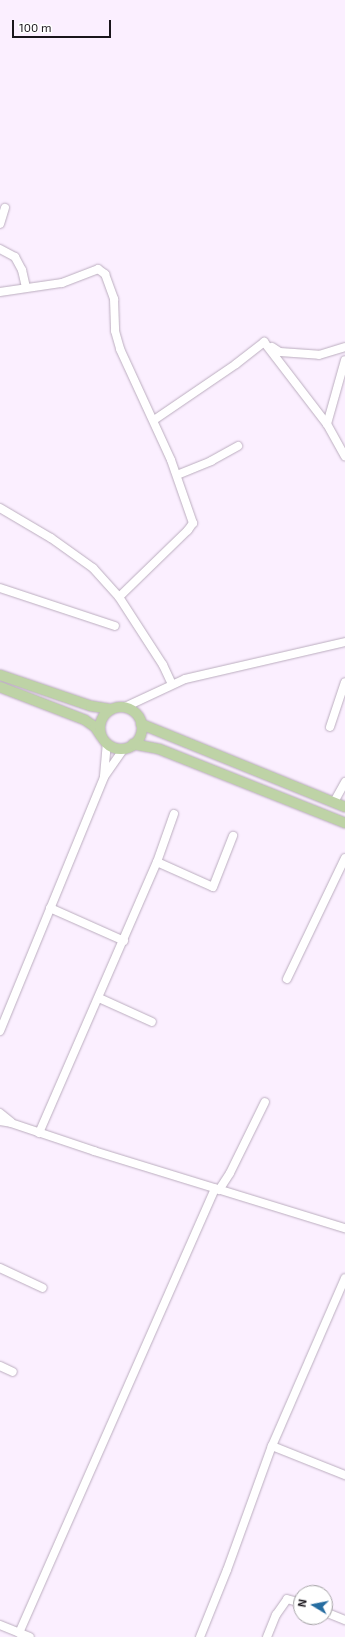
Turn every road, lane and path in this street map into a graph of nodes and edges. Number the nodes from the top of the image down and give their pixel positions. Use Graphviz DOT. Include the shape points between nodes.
graph roads {
  1 [pos="5,208"];
  2 [pos="0,224"];
  3 [pos="0,249"];
  4 [pos="26,288"];
  5 [pos="0,292"];
  6 [pos="264,342"];
  7 [pos="345,347"];
  8 [pos="345,360"];
  9 [pos="154,420"];
  10 [pos="327,424"];
  11 [pos="238,446"];
  12 [pos="345,456"];
  13 [pos="177,476"];
  14 [pos="0,508"];
  15 [pos="0,588"];
  16 [pos="119,597"];
  17 [pos="115,626"];
  18 [pos="345,642"];
  19 [pos="0,675"];
  20 [pos="345,682"];
  21 [pos="172,684"];
  22 [pos="0,687"];
  23 [pos="125,707"];
  24 [pos="111,709"];
  25 [pos="141,724"];
  26 [pos="330,727"];
  27 [pos="104,739"];
  28 [pos="129,746"];
  29 [pos="104,777"];
  30 [pos="345,782"];
  31 [pos="334,802"];
  32 [pos="345,807"];
  33 [pos="174,814"];
  34 [pos="345,823"];
  35 [pos="233,836"];
  36 [pos="345,858"];
  37 [pos="158,862"];
  38 [pos="50,908"];
  39 [pos="124,941"];
  40 [pos="287,978"];
  41 [pos="99,998"];
  42 [pos="152,1022"];
  43 [pos="0,1031"];
  44 [pos="265,1102"];
  45 [pos="0,1113"];
  46 [pos="0,1121"];
  47 [pos="11,1123"];
  48 [pos="39,1133"];
  49 [pos="217,1189"];
  50 [pos="345,1228"];
  51 [pos="0,1268"];
  52 [pos="345,1278"];
  53 [pos="43,1288"];
  54 [pos="0,1366"];
  55 [pos="13,1372"];
  56 [pos="272,1446"];
  57 [pos="345,1475"];
  58 [pos="293,1601"];
  59 [pos="333,1615"];
  60 [pos="345,1620"];
  61 [pos="0,1625"];
  62 [pos="19,1633"];
  63 [pos="30,1637"];
  64 [pos="200,1637"];
  65 [pos="267,1637"];
  1 -- 2 [label="street"];
  3 -- 4 [label="street" via="15,257 22,270"];
  4 -- 5 [label="street"];
  4 -- 9 [label="street" via="62,283 98,269 105,274 114,299 115,331 120,349"];
  6 -- 7 [label="street" via="280,352 319,355"];
  6 -- 9 [label="street"];
  6 -- 10 [label="street"];
  8 -- 10 [label="street"];
  9 -- 13 [label="street"];
  10 -- 12 [label="street"];
  11 -- 13 [label="street"];
  13 -- 16 [label="street" via="192,519 192,526"];
  14 -- 16 [label="street" via="51,538 93,568"];
  15 -- 17 [label="street"];
  16 -- 21 [label="street" via="163,665"];
  18 -- 21 [label="street"];
  19 -- 24 [label="main road" via="91,706"];
  20 -- 26 [label="street"];
  21 -- 23 [label="street"];
  22 -- 27 [label="main road" via="85,720 95,727"];
  23 -- 24 [label="main road"];
  23 -- 25 [label="main road" via="135,713"];
  24 -- 27 [label="main road" via="100,726"];
  25 -- 28 [label="main road" via="140,735"];
  25 -- 31 [label="main road"];
  27 -- 28 [label="main road" via="115,748"];
  27 -- 29 [label="street"];
  28 -- 29 [label="street"];
  28 -- 34 [label="main road" via="160,749"];
  29 -- 38 [label="street"];
  30 -- 31 [label="street"];
  31 -- 32 [label="main road"];
  33 -- 37 [label="street"];
  35 -- 37 [label="street" via="213,887"];
  36 -- 40 [label="street"];
  37 -- 39 [label="street"];
  38 -- 39 [label="street"];
  38 -- 43 [label="street"];
  39 -- 41 [label="street"];
  41 -- 42 [label="street"];
  41 -- 48 [label="street"];
  44 -- 49 [label="street" via="230,1173"];
  45 -- 47 [label="street"];
  46 -- 47 [label="street"];
  47 -- 48 [label="street"];
  48 -- 49 [label="street"];
  49 -- 50 [label="street"];
  49 -- 62 [label="street"];
  51 -- 53 [label="street"];
  52 -- 56 [label="street"];
  54 -- 55 [label="street"];
  56 -- 57 [label="street"];
  56 -- 64 [label="street"];
  58 -- 65 [label="street" via="287,1599"];
  59 -- 60 [label="street"];
  61 -- 62 [label="street"];
  62 -- 63 [label="street"];
}
